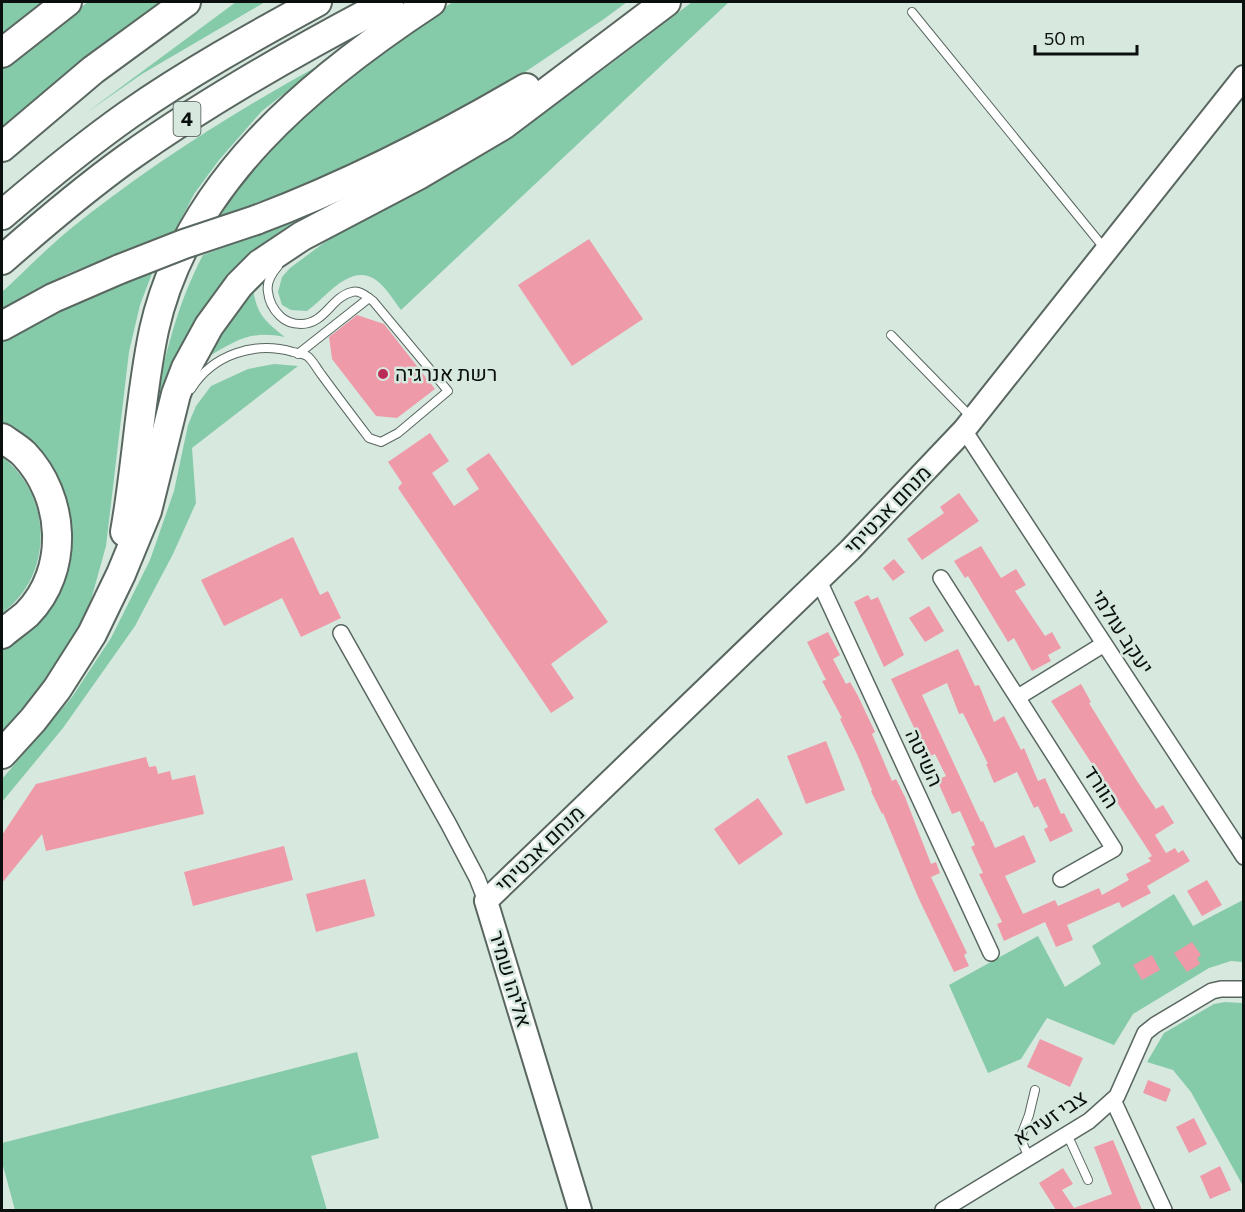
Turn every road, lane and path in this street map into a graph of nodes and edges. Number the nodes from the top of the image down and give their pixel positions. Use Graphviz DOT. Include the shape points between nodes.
graph roads {
  1 [pos="67,2"];
  2 [pos="186,2"];
  3 [pos="208,2"];
  4 [pos="317,2"];
  5 [pos="389,2"];
  6 [pos="431,2"];
  7 [pos="657,8"];
  8 [pos="912,12"];
  9 [pos="2,53"];
  10 [pos="93,70"];
  11 [pos="1244,77"];
  12 [pos="2,147"];
  13 [pos="354,210"];
  14 [pos="2,215"];
  15 [pos="1106,250"];
  16 [pos="2,260"];
  17 [pos="369,298"];
  18 [pos="2,326"];
  19 [pos="891,335"];
  20 [pos="298,354"];
  21 [pos="187,395"];
  22 [pos="183,404"];
  23 [pos="968,424"];
  24 [pos="2,438"];
  25 [pos="158,464"];
  26 [pos="941,578"];
  27 [pos="819,581"];
  28 [pos="110,595"];
  29 [pos="341,633"];
  30 [pos="2,634"];
  31 [pos="1104,644"];
  32 [pos="1018,697"];
  33 [pos="2,754"];
  34 [pos="1244,857"];
  35 [pos="1061,879"];
  36 [pos="486,901"];
  37 [pos="991,953"];
  38 [pos="1244,989"];
  39 [pos="1035,1090"];
  40 [pos="1113,1100"];
  41 [pos="1067,1134"];
  42 [pos="1029,1158"];
  43 [pos="1088,1180"];
  44 [pos="580,1210"];
  45 [pos="943,1210"];
  46 [pos="1164,1210"];
  1 -- 9 [label="highway"];
  2 -- 10 [label="highway"];
  3 -- 10 [label="highway"];
  4 -- 14 [label="highway, 4" via="224,54 129,115"];
  5 -- 16 [label="highway, 4" via="297,51 145,147 73,200"];
  6 -- 28 [label="highway" via="300,99 239,163 198,223 176,265 155,328 125,529"];
  7 -- 13 [label="highway" via="503,125"];
  7 -- 18 [label="highway, bridge" via="608,41 432,141 342,185 120,269 53,298"];
  8 -- 15 [label="lane"];
  10 -- 12 [label="highway"];
  11 -- 15 [label="street, מנחם אבטיחי"];
  13 -- 17 [label="lane" via="284,259 271,275 267,288 269,302 285,321 308,324 345,294 355,291"];
  13 -- 25 [label="highway" via="302,236 260,264 221,308 194,352 176,394"];
  15 -- 23 [label="street, מנחם אבטיחי"];
  17 -- 20 [label="lane"];
  17 -- 20 [label="lane" via="448,391 398,433 381,442 369,438 308,356"];
  19 -- 23 [label="lane"];
  20 -- 21 [label="lane" via="267,348 234,353 198,379"];
  22 -- 25 [label="lane"];
  23 -- 27 [label="street, מנחם אבטיחי"];
  23 -- 31 [label="street, יעקב עולמי"];
  24 -- 30 [label="highway" via="23,453 39,474 58,523 57,551 46,584 28,613"];
  25 -- 28 [label="highway" via="147,511"];
  26 -- 32 [label="street, הוורד"];
  27 -- 36 [label="street, מנחם אבטיחי"];
  27 -- 37 [label="street, השיטה"];
  28 -- 33 [label="highway" via="92,634 57,689"];
  29 -- 36 [label="street, אליהו שמיר" via="453,831"];
  31 -- 32 [label="street"];
  31 -- 34 [label="street, יעקב עולמי"];
  32 -- 35 [label="street, הוורד" via="1114,849"];
  36 -- 44 [label="street, אליהו שמיר"];
  38 -- 40 [label="street, צבי זעירא" via="1212,991 1145,1033"];
  39 -- 42 [label="lane" via="1021,1136"];
  40 -- 41 [label="street, צבי זעירא"];
  40 -- 46 [label="street"];
  41 -- 42 [label="street, צבי זעירא"];
  41 -- 43 [label="lane"];
  42 -- 45 [label="street, צבי זעירא"];
}
